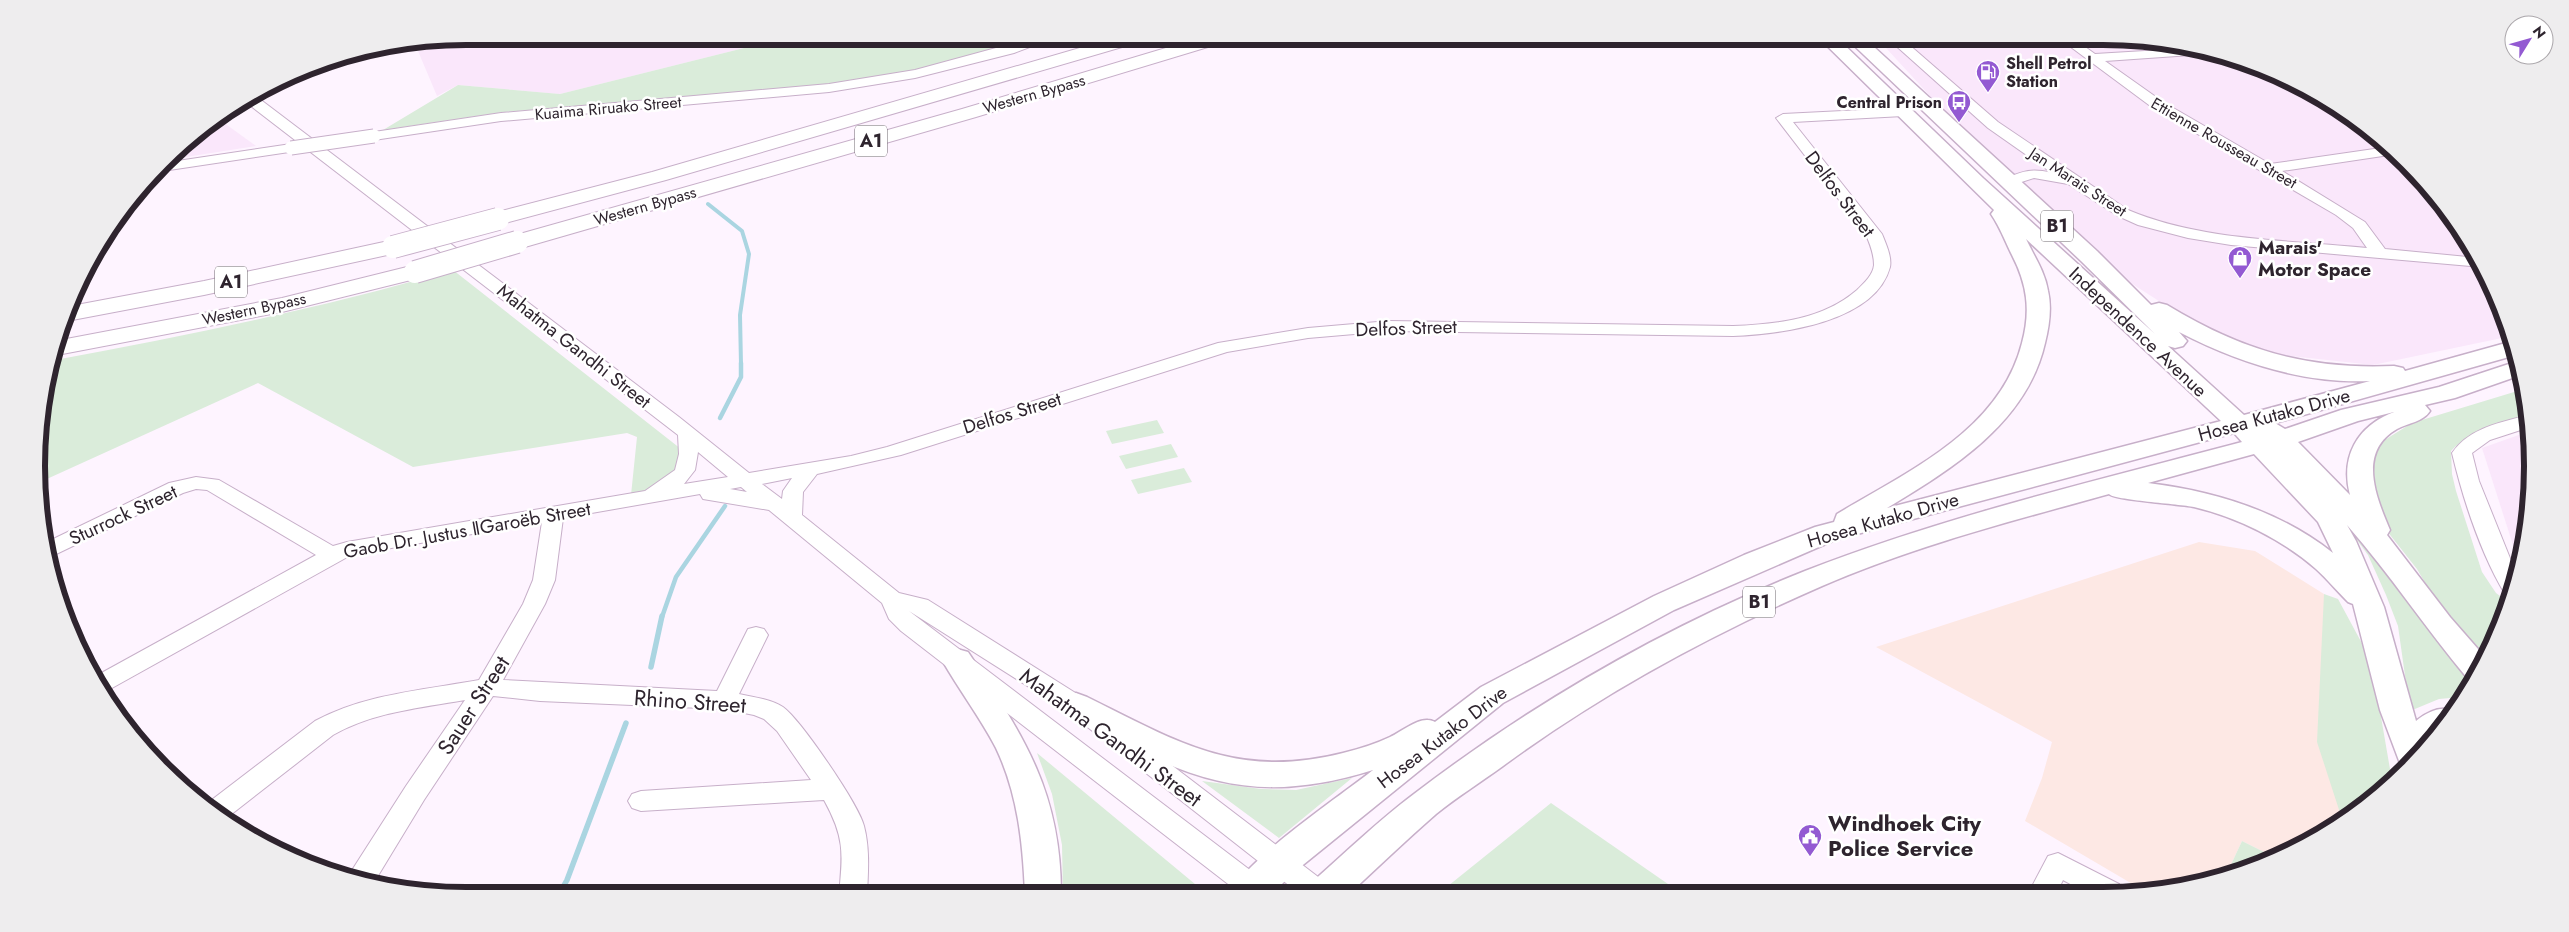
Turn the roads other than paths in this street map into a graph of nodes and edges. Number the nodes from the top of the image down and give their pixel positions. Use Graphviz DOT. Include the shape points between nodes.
graph roads {
  1 [pos="1025,45"];
  2 [pos="1105,45"];
  3 [pos="1106,45"];
  4 [pos="1206,45"];
  5 [pos="1834,45"];
  6 [pos="1862,45"];
  7 [pos="1901,45"];
  8 [pos="2074,45"];
  9 [pos="1102,46"];
  10 [pos="2184,53"];
  11 [pos="2092,58"];
  12 [pos="254,102"];
  13 [pos="1902,112"];
  14 [pos="2383,151"];
  15 [pos="2038,157"];
  16 [pos="170,166"];
  17 [pos="2267,169"];
  18 [pos="2033,173"];
  19 [pos="1976,182"];
  20 [pos="2009,182"];
  21 [pos="2081,186"];
  22 [pos="2380,254"];
  23 [pos="2089,256"];
  24 [pos="2471,262"];
  25 [pos="74,313"];
  26 [pos="62,347"];
  27 [pos="2508,350"];
  28 [pos="2436,369"];
  29 [pos="2513,370"];
  30 [pos="2446,393"];
  31 [pos="2521,424"];
  32 [pos="2259,431"];
  33 [pos="687,433"];
  34 [pos="810,470"];
  35 [pos="745,481"];
  36 [pos="684,492"];
  37 [pos="2084,492"];
  38 [pos="637,500"];
  39 [pos="784,511"];
  40 [pos="553,515"];
  41 [pos="1825,533"];
  42 [pos="53,549"];
  43 [pos="2385,550"];
  44 [pos="332,555"];
  45 [pos="2508,581"];
  46 [pos="892,599"];
  47 [pos="2369,607"];
  48 [pos="756,635"];
  49 [pos="957,660"];
  50 [pos="2474,666"];
  51 [pos="104,682"];
  52 [pos="487,687"];
  53 [pos="1492,695"];
  54 [pos="724,700"];
  55 [pos="1076,706"];
  56 [pos="2436,723"];
  57 [pos="2417,747"];
  58 [pos="2412,753"];
  59 [pos="830,789"];
  60 [pos="641,801"];
  61 [pos="220,807"];
  62 [pos="1280,863"];
  63 [pos="364,874"];
  64 [pos="854,887"];
  65 [pos="1042,887"];
  66 [pos="1248,887"];
  67 [pos="1258,887"];
  68 [pos="1313,887"];
  69 [pos="1330,887"];
  70 [pos="2046,887"];
  71 [pos="2100,887"];
  1 -- 16 [label="street, Kuaima Riruako Street, bridge" via="915,74 830,88 501,117"];
  2 -- 9 [label="highway"];
  3 -- 9 [label="highway, Western Bypass / A1"];
  4 -- 26 [label="highway, Western Bypass / A1, bridge" via="378,282"];
  5 -- 13 [label="main road, Independence Avenue / B1"];
  6 -- 20 [label="main road, Independence Avenue / B1"];
  7 -- 15 [label="street, Jan Marais Street" via="1993,125"];
  8 -- 11 [label="street, Ettienne Rousseau Street"];
  9 -- 25 [label="highway, Western Bypass / A1, bridge" via="659,176 393,247"];
  10 -- 11 [label="street"];
  11 -- 17 [label="street, Ettienne Rousseau Street" via="2158,105"];
  12 -- 33 [label="street, Mahatma Gandhi Street"];
  13 -- 19 [label="main road, Independence Avenue / B1"];
  13 -- 34 [label="street, Delfos Street" via="1783,118 1868,226 1880,249 1882,266 1874,284 1848,306 1802,324 1733,331 1389,326 1308,333 1224,347 894,450"];
  14 -- 17 [label="street"];
  15 -- 18 [label="street"];
  15 -- 21 [label="street, Jan Marais Street"];
  17 -- 22 [label="street, Ettienne Rousseau Street" via="2341,212 2358,226"];
  18 -- 20 [label="street"];
  18 -- 21 [label="street"];
  19 -- 32 [label="main road, Independence Avenue / B1"];
  19 -- 41 [label="main road, B1" via="2004,218 2036,283 2035,341 2024,373 2011,398 1990,423 1955,453"];
  20 -- 23 [label="main road, Independence Avenue / B1"];
  21 -- 22 [label="street, Jan Marais Street" via="2123,213 2188,233"];
  22 -- 24 [label="street, Jan Marais Street"];
  23 -- 28 [label="main road" via="2185,328 2246,354 2320,372 2386,374"];
  23 -- 32 [label="main road, Independence Avenue / B1"];
  27 -- 28 [label="main road, Hosea Kutako Drive"];
  28 -- 32 [label="main road, Hosea Kutako Drive" via="2354,394"];
  29 -- 30 [label="main road, Hosea Kutako Drive"];
  30 -- 32 [label="main road, Hosea Kutako Drive"];
  30 -- 43 [label="main road" via="2377,431 2362,452 2360,492"];
  31 -- 45 [label="street" via="2478,439 2468,444 2462,453 2463,464"];
  32 -- 37 [label="main road, Hosea Kutako Drive / B1"];
  32 -- 41 [label="main road, Hosea Kutako Drive"];
  32 -- 43 [label="main road, Independence Avenue"];
  32 -- 47 [label="main road, Independence Avenue" via="2329,518"];
  33 -- 35 [label="street, Mahatma Gandhi Street"];
  33 -- 38 [label="street" via="690,457 686,472 668,486"];
  34 -- 35 [label="street, Delfos Street"];
  34 -- 39 [label="street" via="793,491"];
  35 -- 36 [label="street, Gaob Dr. Justus ǁGaroëb Street"];
  35 -- 39 [label="street, Mahatma Gandhi Street"];
  36 -- 38 [label="street, Gaob Dr. Justus ǁGaroëb Street"];
  36 -- 39 [label="street" via="734,496"];
  37 -- 47 [label="main road" via="2152,491 2190,497 2239,512 2268,525 2314,553"];
  37 -- 69 [label="main road, Hosea Kutako Drive / B1" via="1990,518 1813,578 1689,636 1527,731 1425,804"];
  38 -- 40 [label="street, Gaob Dr. Justus ǁGaroëb Street"];
  39 -- 46 [label="street, Mahatma Gandhi Street"];
  40 -- 44 [label="street, Gaob Dr. Justus ǁGaroëb Street" via="402,538"];
  40 -- 52 [label="street, Sauer Street" via="544,580"];
  41 -- 53 [label="main road, Hosea Kutako Drive / B1" via="1664,603"];
  42 -- 44 [label="street, Sturrock Street" via="176,488 196,483 212,484"];
  43 -- 50 [label="main road, Independence Avenue" via="2434,618"];
  44 -- 51 [label="street, Gaob Dr. Justus ǁGaroëb Street"];
  46 -- 49 [label="street, Mahatma Gandhi Street" via="897,613 909,625"];
  46 -- 55 [label="street, Mahatma Gandhi Street" via="920,606"];
  47 -- 58 [label="main road, Independence Avenue" via="2396,710"];
  48 -- 54 [label="street"];
  49 -- 65 [label="main road" via="1010,744 1025,780 1035,815"];
  49 -- 66 [label="street, Mahatma Gandhi Street"];
  52 -- 54 [label="street, Rhino Street"];
  52 -- 61 [label="street, Rhino Street" via="375,707 342,718"];
  52 -- 63 [label="street, Sauer Street"];
  53 -- 55 [label="main road" via="1409,743 1349,765 1288,776 1262,777 1234,774 1193,762"];
  53 -- 62 [label="main road, Hosea Kutako Drive / B1"];
  54 -- 59 [label="street, Rhino Street" via="759,706 773,713 786,724"];
  55 -- 62 [label="street, Mahatma Gandhi Street"];
  56 -- 57 [label="main road" via="2430,726"];
  59 -- 60 [label="street"];
  59 -- 64 [label="street, Rhino Street" via="851,825 856,857"];
  62 -- 67 [label="main road, Hosea Kutako Drive / B1"];
  62 -- 68 [label="street, Mahatma Gandhi Street"];
  70 -- 71 [label="street" via="2058,864"];
}
